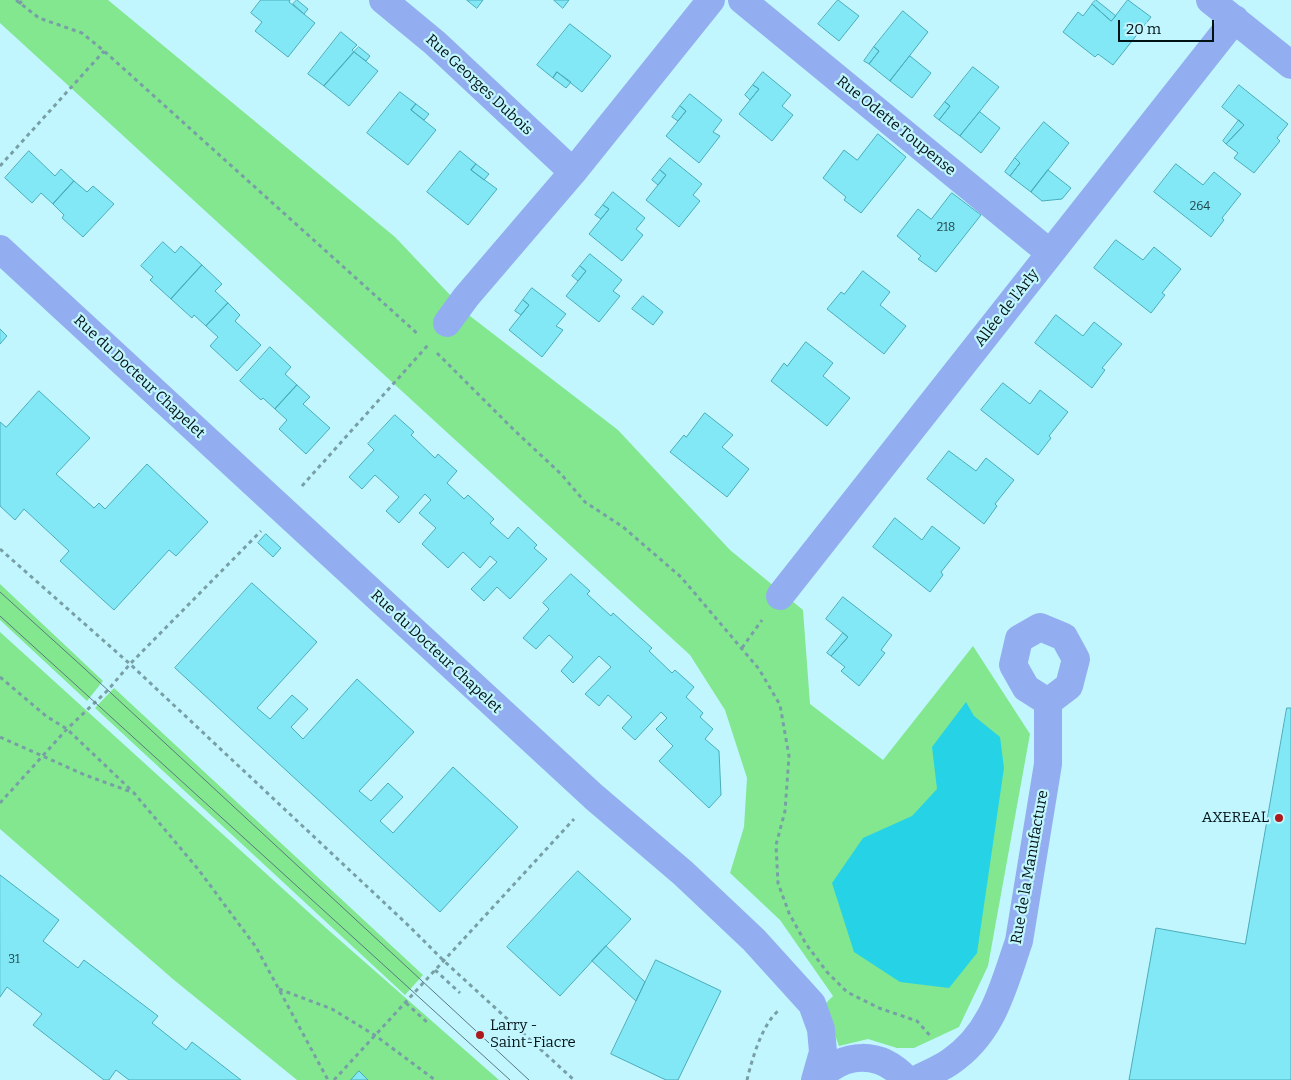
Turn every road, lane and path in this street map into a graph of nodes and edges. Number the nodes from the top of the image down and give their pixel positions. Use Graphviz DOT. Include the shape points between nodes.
graph roads {
  1 [pos="16,0"];
  2 [pos="23,0"];
  3 [pos="382,0"];
  4 [pos="711,0"];
  5 [pos="742,0"];
  6 [pos="1210,0"];
  7 [pos="19,4"];
  8 [pos="1235,19"];
  9 [pos="104,51"];
  10 [pos="1291,65"];
  11 [pos="0,166"];
  12 [pos="573,172"];
  13 [pos="0,249"];
  14 [pos="1050,253"];
  15 [pos="447,323"];
  16 [pos="428,344"];
  17 [pos="282,509"];
  18 [pos="0,549"];
  19 [pos="780,596"];
  20 [pos="742,648"];
  21 [pos="130,664"];
  22 [pos="0,677"];
  23 [pos="1048,702"];
  24 [pos="67,730"];
  25 [pos="0,737"];
  26 [pos="44,756"];
  27 [pos="134,792"];
  28 [pos="594,797"];
  29 [pos="0,803"];
  30 [pos="444,961"];
  31 [pos="435,970"];
  32 [pos="827,972"];
  33 [pos="279,989"];
  34 [pos="801,992"];
  35 [pos="460,993"];
  36 [pos="406,1003"];
  37 [pos="429,1024"];
  38 [pos="376,1036"];
  39 [pos="937,1045"];
  40 [pos="328,1080"];
  41 [pos="334,1080"];
  42 [pos="435,1080"];
  43 [pos="574,1080"];
  44 [pos="746,1080"];
  45 [pos="816,1080"];
  46 [pos="907,1080"];
  47 [pos="916,1080"];
  1 -- 7 [label="path"];
  2 -- 7 [label="path"];
  3 -- 12 [label="street, Rue Georges Dubois" via="435,43"];
  4 -- 12 [label="street"];
  5 -- 14 [label="street, Rue Odette Toupense"];
  6 -- 8 [label="street"];
  7 -- 9 [label="path" via="39,18 82,33"];
  8 -- 10 [label="street"];
  8 -- 14 [label="street, Allée de l'Arly"];
  9 -- 11 [label="path"];
  9 -- 16 [label="path"];
  12 -- 15 [label="street"];
  13 -- 17 [label="street, Rue du Docteur Chapelet"];
  14 -- 19 [label="street, Allée de l'Arly"];
  15 -- 16 [label="path"];
  16 -- 17 [label="path"];
  16 -- 20 [label="path" via="585,502 623,527 681,577"];
  17 -- 21 [label="path"];
  17 -- 28 [label="street, Rue du Docteur Chapelet"];
  18 -- 21 [label="path"];
  19 -- 20 [label="path"];
  20 -- 32 [label="path" via="759,669 780,706 789,756 785,811 776,846 778,883 789,913 806,944"];
  21 -- 24 [label="path"];
  21 -- 30 [label="path"];
  22 -- 24 [label="path"];
  23 -- 47 [label="street, Rue de la Manufacture" via="1048,764 1019,940 1008,973 993,1015 974,1042 950,1062"];
  24 -- 26 [label="path"];
  24 -- 27 [label="path"];
  25 -- 26 [label="path"];
  26 -- 27 [label="path" via="85,776"];
  26 -- 29 [label="path"];
  27 -- 33 [label="path" via="204,877 256,948"];
  28 -- 30 [label="path"];
  28 -- 34 [label="street, Rue du Docteur Chapelet" via="754,940"];
  30 -- 31 [label="path"];
  30 -- 43 [label="path"];
  31 -- 35 [label="path"];
  31 -- 36 [label="path"];
  32 -- 34 [label="path"];
  32 -- 39 [label="path" via="847,992 879,1008 917,1021"];
  33 -- 38 [label="path" via="332,1010"];
  33 -- 40 [label="path"];
  34 -- 44 [label="path" via="770,1018"];
  34 -- 45 [label="street, Rue du Docteur Chapelet" via="812,1004 821,1029 823,1052"];
  36 -- 37 [label="path"];
  36 -- 38 [label="path"];
  38 -- 41 [label="path"];
  38 -- 42 [label="path"];
  45 -- 46 [label="street" via="827,1069 844,1060 862,1058 881,1061 897,1069"];
}
